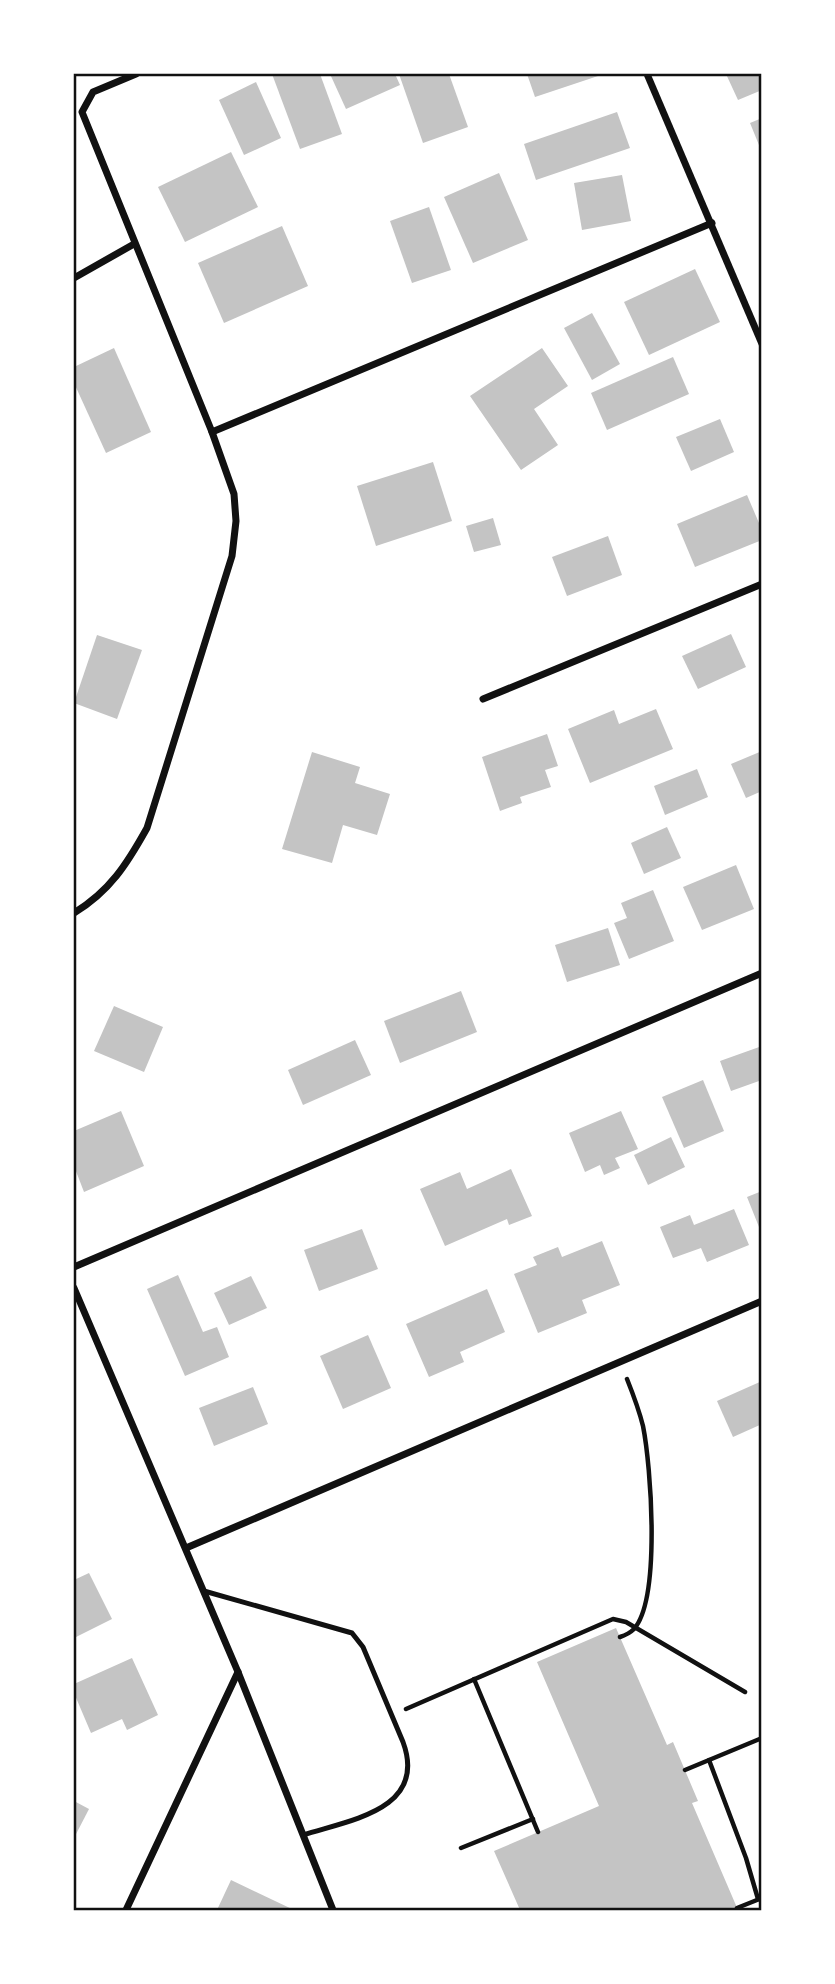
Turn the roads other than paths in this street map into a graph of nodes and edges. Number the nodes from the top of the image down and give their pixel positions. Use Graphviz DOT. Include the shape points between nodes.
graph roads {
  1 [pos="136,74"];
  2 [pos="647,74"];
  3 [pos="712,223"];
  4 [pos="134,244"];
  5 [pos="74,278"];
  6 [pos="761,344"];
  7 [pos="212,432"];
  8 [pos="761,584"];
  9 [pos="483,699"];
  10 [pos="74,913"];
  11 [pos="761,973"];
  12 [pos="74,1267"];
  13 [pos="74,1287"];
  14 [pos="761,1301"];
  15 [pos="186,1548"];
  16 [pos="204,1591"];
  17 [pos="238,1672"];
  18 [pos="303,1835"];
  19 [pos="126,1910"];
  20 [pos="334,1910"];
  1 -- 4 [label="street" via="93,92 82,111"];
  2 -- 3 [label="street"];
  3 -- 6 [label="street"];
  3 -- 7 [label="street"];
  4 -- 5 [label="street"];
  4 -- 7 [label="street"];
  7 -- 10 [label="street" via="234,494 232,556 147,828 102,894"];
  8 -- 9 [label="street"];
  11 -- 12 [label="street"];
  13 -- 15 [label="street"];
  14 -- 15 [label="street"];
  15 -- 16 [label="street"];
  16 -- 17 [label="street"];
  16 -- 18 [label="lane" via="352,1633 363,1647 392,1715 408,1756 401,1791 380,1810"];
  17 -- 18 [label="street"];
  17 -- 19 [label="street"];
  18 -- 20 [label="street"];
}
